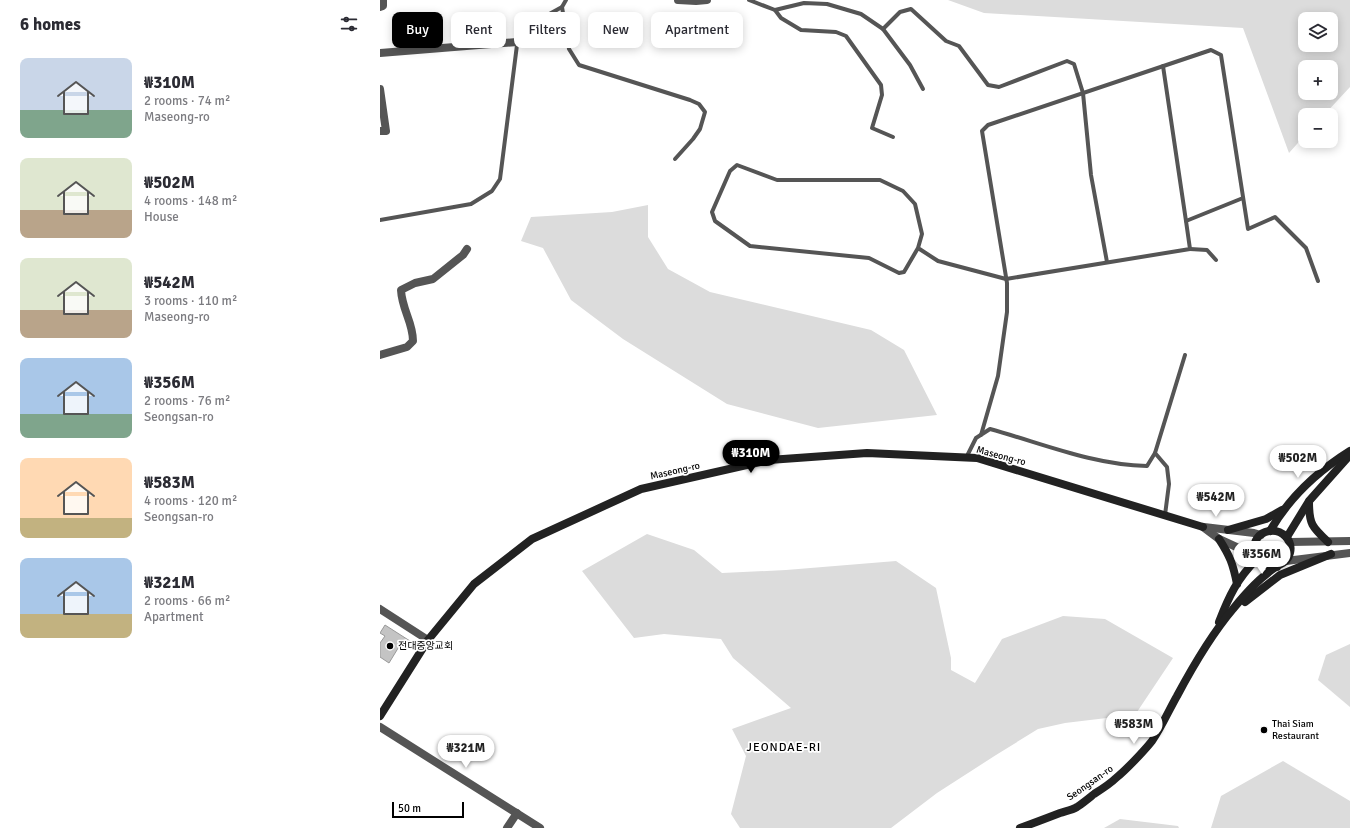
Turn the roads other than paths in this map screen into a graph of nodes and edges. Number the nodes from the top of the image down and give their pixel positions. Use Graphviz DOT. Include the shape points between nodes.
graph roads {
  1 [pos="383,0"];
  2 [pos="566,0"];
  3 [pos="678,0"];
  4 [pos="707,0"];
  5 [pos="749,0"];
  6 [pos="380,7"];
  7 [pos="562,7"];
  8 [pos="775,10"];
  9 [pos="553,12"];
  10 [pos="883,29"];
  11 [pos="514,42"];
  12 [pos="516,48"];
  13 [pos="380,53"];
  14 [pos="1163,66"];
  15 [pos="380,89"];
  16 [pos="923,89"];
  17 [pos="1083,93"];
  18 [pos="380,131"];
  19 [pos="893,137"];
  20 [pos="675,159"];
  21 [pos="1243,198"];
  22 [pos="380,220"];
  23 [pos="1186,221"];
  24 [pos="918,248"];
  25 [pos="468,249"];
  26 [pos="1190,249"];
  27 [pos="1216,260"];
  28 [pos="1107,262"];
  29 [pos="1006,279"];
  30 [pos="1318,281"];
  31 [pos="380,355"];
  32 [pos="1185,355"];
  33 [pos="981,435"];
  34 [pos="1350,451"];
  35 [pos="1155,453"];
  36 [pos="1350,455"];
  37 [pos="966,458"];
  38 [pos="1309,501"];
  39 [pos="1284,508"];
  40 [pos="1165,515"];
  41 [pos="1203,527"];
  42 [pos="1228,530"];
  43 [pos="1270,531"];
  44 [pos="1261,535"];
  45 [pos="1219,539"];
  46 [pos="1288,540"];
  47 [pos="1350,541"];
  48 [pos="1328,542"];
  49 [pos="1350,553"];
  50 [pos="1331,554"];
  51 [pos="1257,558"];
  52 [pos="1286,561"];
  53 [pos="1277,567"];
  54 [pos="1237,584"];
  55 [pos="380,610"];
  56 [pos="1232,610"];
  57 [pos="1216,631"];
  58 [pos="428,640"];
  59 [pos="380,716"];
  60 [pos="380,727"];
  61 [pos="517,813"];
  62 [pos="507,828"];
  63 [pos="540,828"];
  64 [pos="1020,828"];
  1 -- 6 [label="street" via="383,6"];
  2 -- 7 [label="lane"];
  3 -- 4 [label="street"];
  5 -- 8 [label="lane"];
  7 -- 9 [label="lane"];
  7 -- 20 [label="lane" via="569,49 579,65 690,100 699,104 705,112 700,129 693,140"];
  8 -- 10 [label="lane" via="804,3 827,4 861,14"];
  8 -- 19 [label="lane" via="781,18 801,30 836,32 846,36 882,85 882,95 872,128"];
  10 -- 16 [label="lane" via="910,65"];
  10 -- 17 [label="lane" via="900,12 911,9 946,41 959,46 988,85 999,87 1067,61 1074,64"];
  11 -- 13 [label="street"];
  12 -- 22 [label="lane" via="500,179 492,191 470,204"];
  14 -- 17 [label="lane"];
  14 -- 21 [label="lane" via="1211,50 1221,55"];
  14 -- 23 [label="lane"];
  15 -- 18 [label="street" via="386,131"];
  17 -- 28 [label="lane" via="1091,175"];
  17 -- 29 [label="lane" via="988,125 982,130"];
  21 -- 23 [label="lane"];
  21 -- 30 [label="lane" via="1248,229 1274,217 1306,248"];
  23 -- 26 [label="lane"];
  24 -- 24 [label="lane" via="922,234 915,204 903,191 880,180 777,180 737,165 730,171 712,212 715,221 750,246 869,258 899,273 904,272"];
  24 -- 29 [label="lane" via="938,261"];
  25 -- 31 [label="street" via="432,279 401,290 413,329 413,340 406,347"];
  26 -- 27 [label="lane" via="1208,250"];
  26 -- 28 [label="lane"];
  28 -- 29 [label="lane"];
  29 -- 33 [label="lane" via="1007,312 998,376"];
  32 -- 35 [label="lane"];
  33 -- 35 [label="lane" via="990,429 1097,461 1132,466 1147,466"];
  33 -- 37 [label="lane" via="976,438"];
  34 -- 39 [label="main road" via="1316,475"];
  35 -- 40 [label="lane" via="1167,467 1169,484"];
  36 -- 38 [label="main road"];
  37 -- 40 [label="main road, Maseong-ro" via="976,458"];
  37 -- 58 [label="main road, Maseong-ro" via="867,453 769,460 641,488 532,539 474,584"];
  38 -- 46 [label="main road"];
  38 -- 48 [label="main road" via="1311,524"];
  39 -- 42 [label="main road" via="1266,519"];
  39 -- 43 [label="main road"];
  40 -- 41 [label="main road, Maseong-ro"];
  41 -- 42 [label="street"];
  41 -- 45 [label="street"];
  42 -- 44 [label="street"];
  43 -- 44 [label="main road"];
  43 -- 46 [label="main road" via="1282,533"];
  44 -- 51 [label="main road" via="1255,545"];
  45 -- 51 [label="street"];
  45 -- 54 [label="main road" via="1230,557"];
  46 -- 48 [label="street"];
  46 -- 52 [label="main road" via="1291,549"];
  47 -- 48 [label="street"];
  49 -- 50 [label="street"];
  50 -- 52 [label="street"];
  50 -- 56 [label="main road" via="1280,575"];
  51 -- 53 [label="main road" via="1262,564"];
  51 -- 54 [label="main road"];
  52 -- 53 [label="main road"];
  53 -- 56 [label="main road" via="1253,586"];
  54 -- 57 [label="main road" via="1228,598"];
  55 -- 58 [label="street"];
  56 -- 57 [label="main road"];
  57 -- 64 [label="main road, Seongsan-ro" via="1152,740 1117,778 1077,807"];
  58 -- 59 [label="main road, Maseong-ro"];
  60 -- 61 [label="street"];
  61 -- 62 [label="street"];
  61 -- 63 [label="street"];
}
